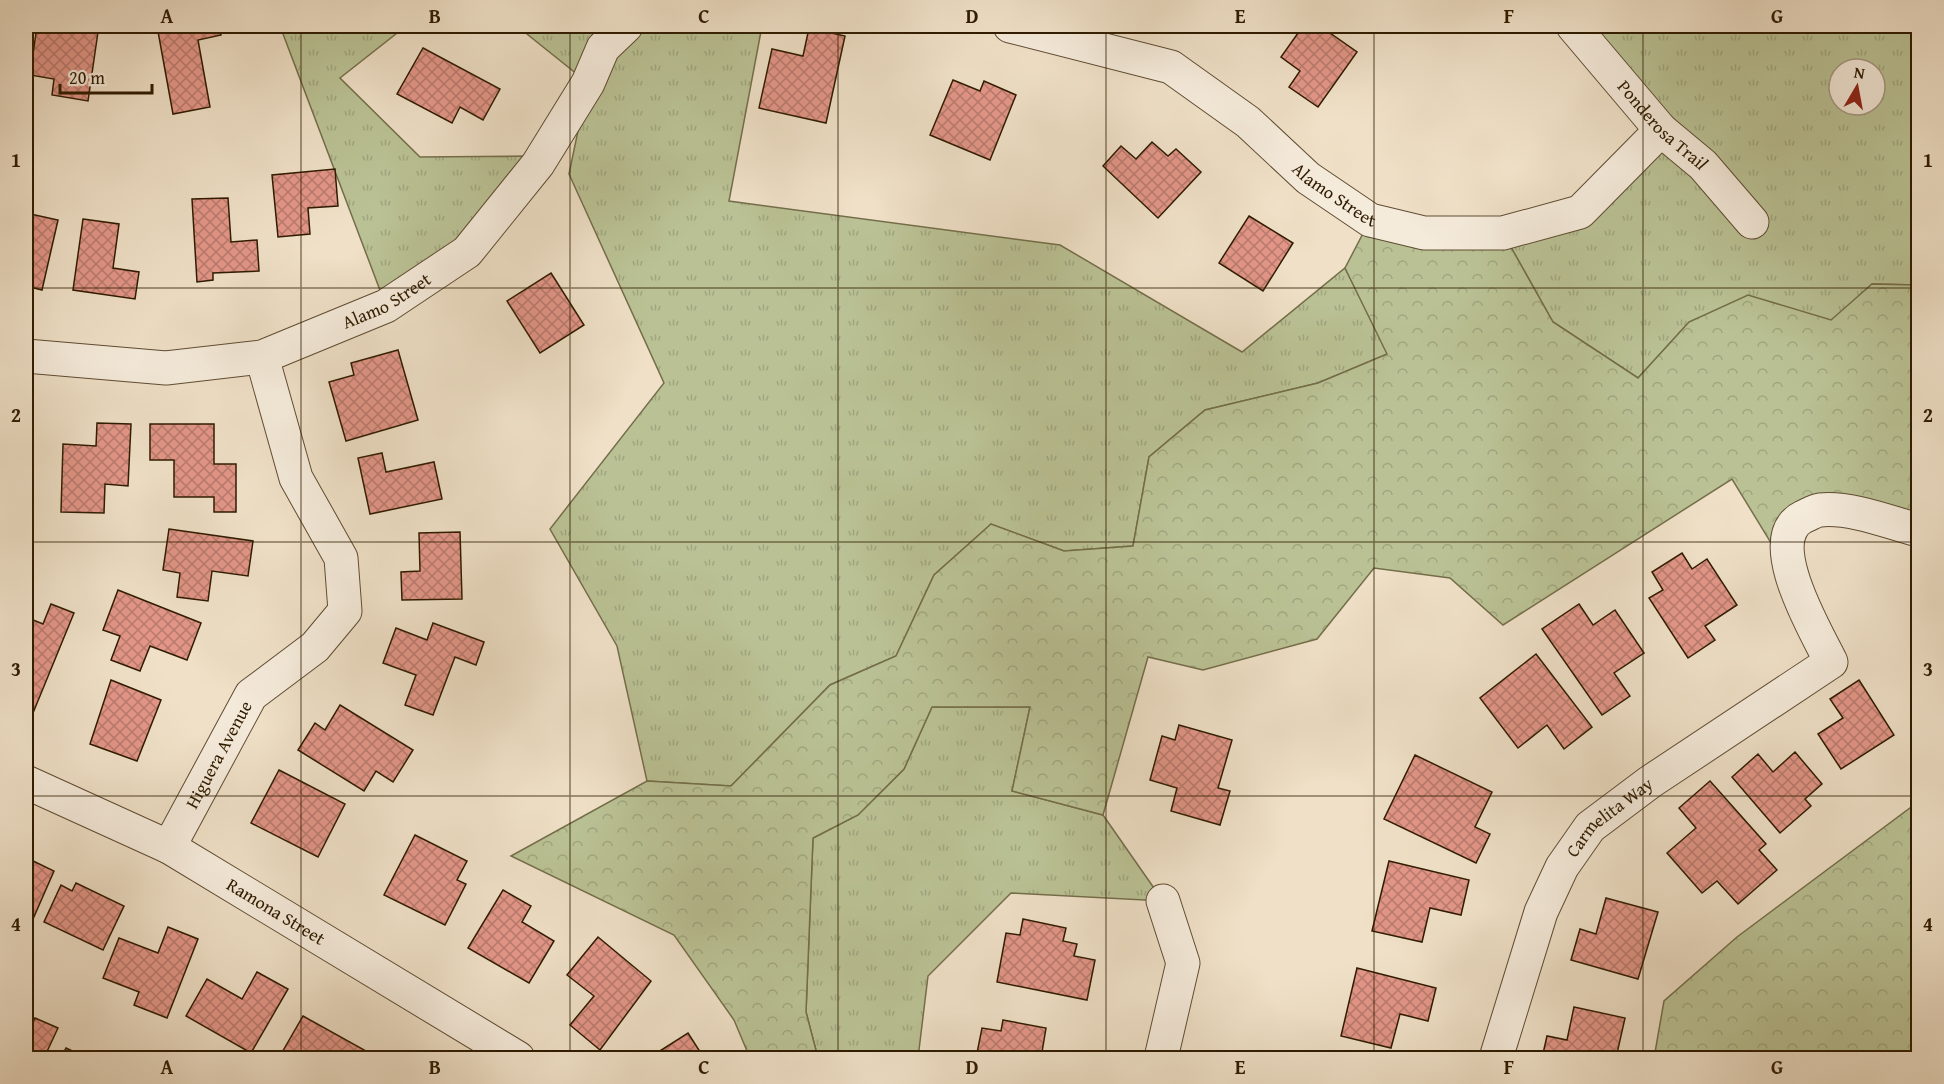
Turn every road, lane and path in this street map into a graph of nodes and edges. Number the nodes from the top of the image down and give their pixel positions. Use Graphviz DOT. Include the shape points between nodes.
graph roads {
  1 [pos="626,26"];
  2 [pos="1010,26"];
  3 [pos="1573,26"];
  4 [pos="1661,130"];
  5 [pos="1752,222"];
  6 [pos="26,356"];
  7 [pos="262,357"];
  8 [pos="1918,530"];
  9 [pos="26,782"];
  10 [pos="170,847"];
  11 [pos="1163,901"];
  12 [pos="518,1059"];
  13 [pos="1161,1059"];
  14 [pos="1496,1059"];
  1 -- 7 [label="street, Alamo Street" via="603,48 588,83 538,164 467,252 386,306"];
  2 -- 4 [label="street, Alamo Street" via="1171,67 1248,122 1308,178 1370,220 1424,233 1503,233 1580,212"];
  3 -- 4 [label="street, Ponderosa Trail"];
  4 -- 5 [label="street, Ponderosa Trail" via="1703,165"];
  6 -- 7 [label="street, Alamo Street" via="166,368"];
  7 -- 10 [label="street, Higuera Avenue" via="296,478 341,558 345,611 315,647 251,694"];
  8 -- 14 [label="street, Carmelita Way" via="1846,512 1818,510 1795,521 1787,537 1790,574 1831,662 1650,782 1590,827 1562,867 1540,912"];
  9 -- 10 [label="street, Ramona Street"];
  10 -- 12 [label="street, Ramona Street"];
  11 -- 13 [label="street" via="1184,963"];
}
